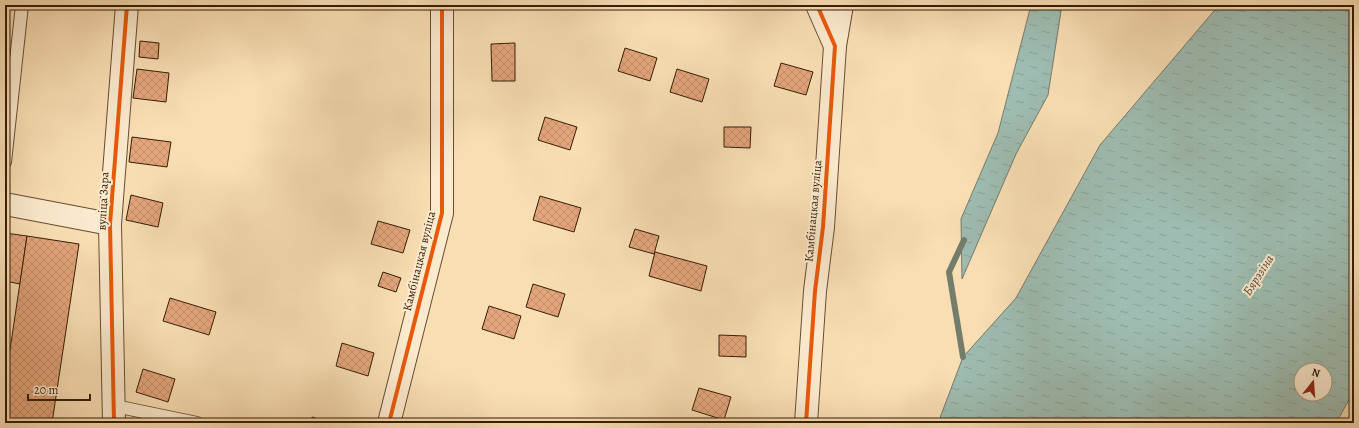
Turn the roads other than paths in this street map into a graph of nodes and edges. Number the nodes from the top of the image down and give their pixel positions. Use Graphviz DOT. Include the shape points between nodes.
graph roads {
  1 [pos="22,5"];
  2 [pos="127,5"];
  3 [pos="442,5"];
  4 [pos="817,5"];
  5 [pos="842,5"];
  6 [pos="835,46"];
  7 [pos="5,162"];
  8 [pos="5,204"];
  9 [pos="110,224"];
  10 [pos="115,414"];
  11 [pos="197,423"];
  12 [pos="390,423"];
  13 [pos="806,423"];
  1 -- 7 [label="lane"];
  2 -- 9 [label="street, вуліца Зара"];
  3 -- 12 [label="street, Камбінацкая вуліца" via="442,212"];
  4 -- 6 [label="street, Камбінацкая вуліца"];
  5 -- 6 [label="street, Камбінацкая вуліца"];
  6 -- 13 [label="street, Камбінацкая вуліца"];
  8 -- 9 [label="street"];
  9 -- 10 [label="street, вуліца Зара"];
  10 -- 11 [label="lane"];
}
